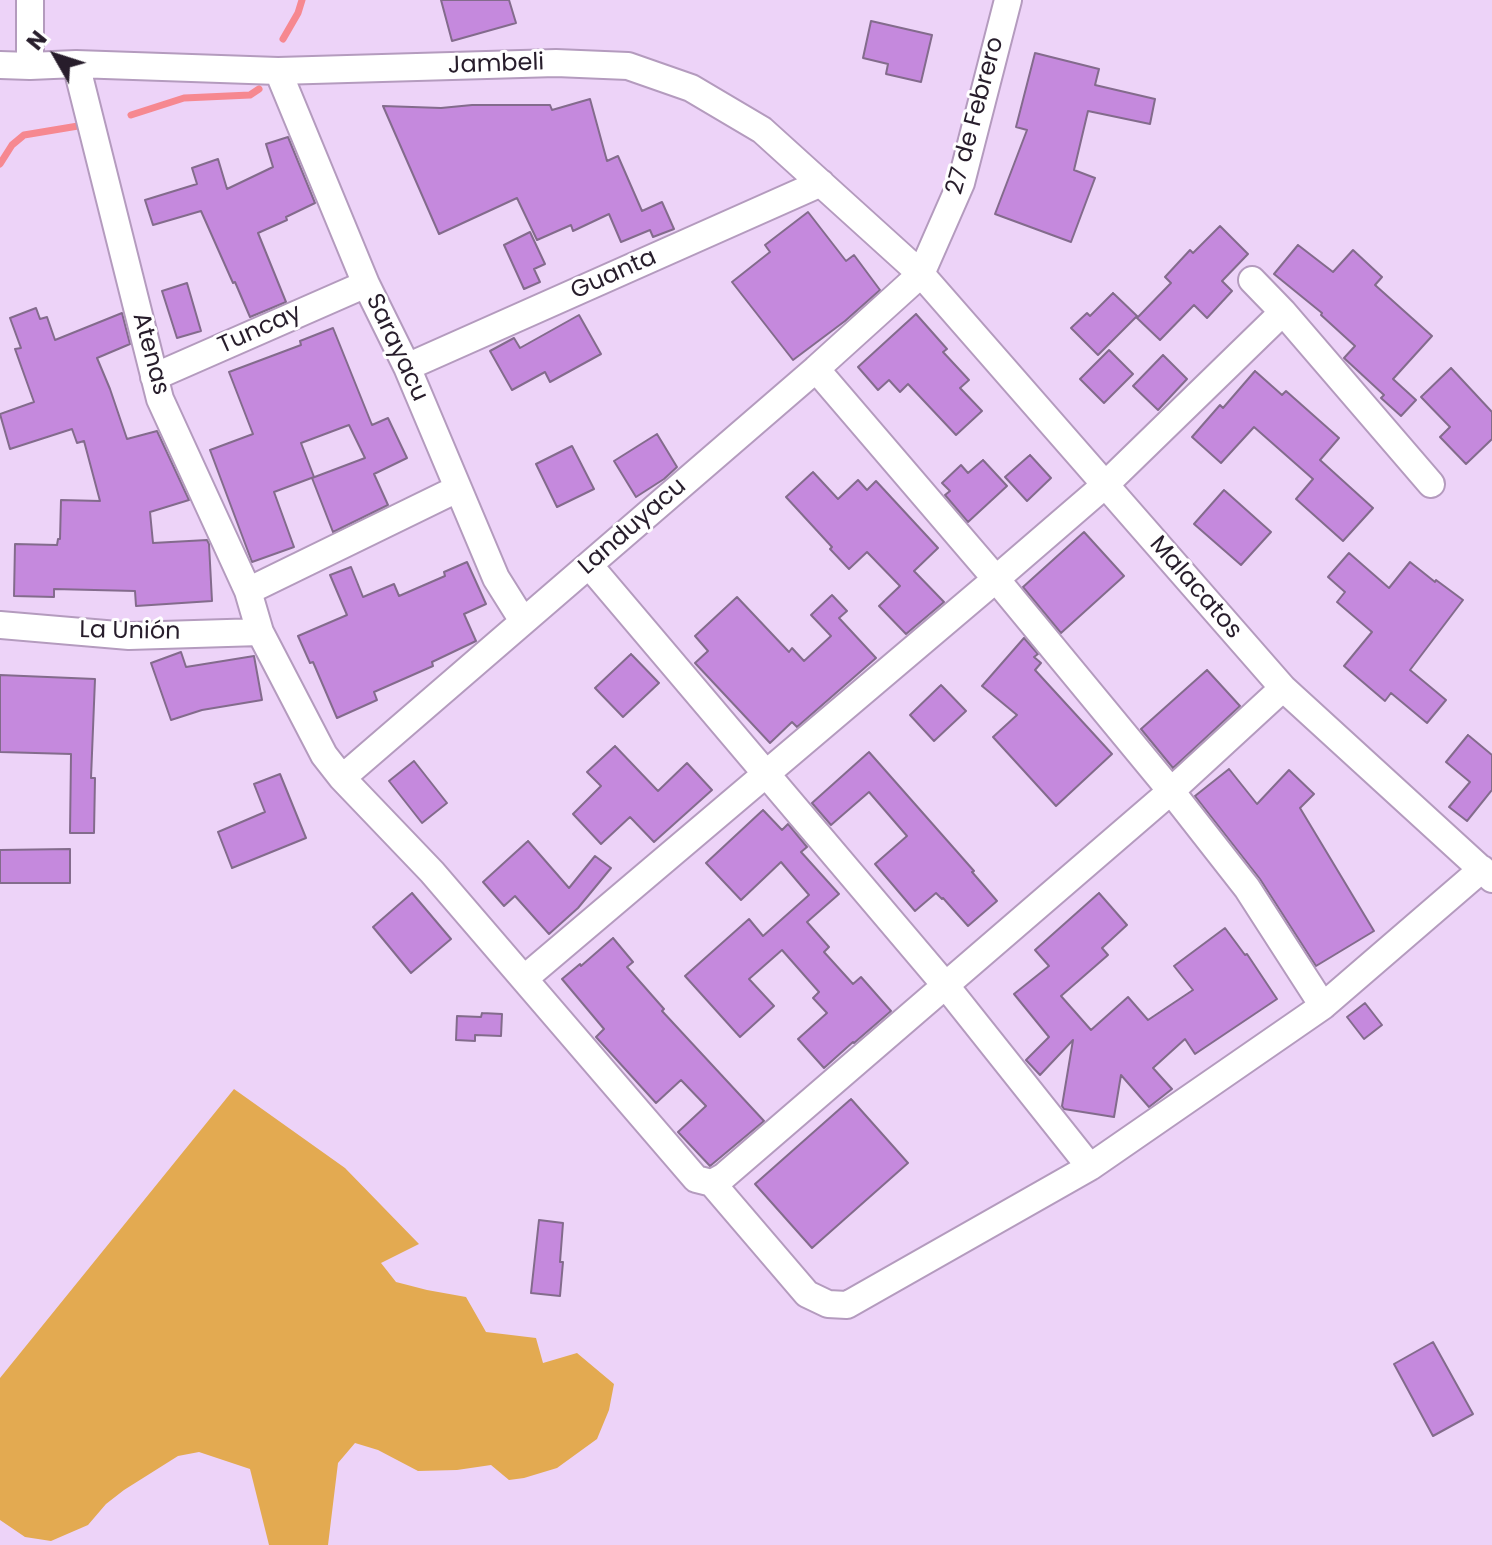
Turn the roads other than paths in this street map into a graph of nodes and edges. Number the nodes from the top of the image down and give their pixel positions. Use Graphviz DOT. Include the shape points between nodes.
graph roads {
  1 [pos="30,0"];
  2 [pos="1008,0"];
  3 [pos="76,64"];
  4 [pos="0,65"];
  5 [pos="30,66"];
  6 [pos="278,71"];
  7 [pos="821,183"];
  8 [pos="921,274"];
  9 [pos="1252,280"];
  10 [pos="366,284"];
  11 [pos="1283,312"];
  12 [pos="407,367"];
  13 [pos="816,369"];
  14 [pos="154,377"];
  15 [pos="1431,484"];
  16 [pos="1105,485"];
  17 [pos="457,489"];
  18 [pos="589,565"];
  19 [pos="996,579"];
  20 [pos="248,591"];
  21 [pos="523,621"];
  22 [pos="0,625"];
  23 [pos="260,632"];
  24 [pos="1283,688"];
  25 [pos="766,775"];
  26 [pos="342,778"];
  27 [pos="1171,791"];
  28 [pos="1487,874"];
  29 [pos="525,978"];
  30 [pos="946,986"];
  31 [pos="1323,1006"];
  32 [pos="1090,1167"];
  33 [pos="712,1183"];
  1 -- 5 [label="street"];
  2 -- 8 [label="street, 27 de Febrero" via="961,183"];
  3 -- 5 [label="street, Jambeli"];
  3 -- 6 [label="street, Jambeli"];
  3 -- 14 [label="street, Atenas"];
  4 -- 5 [label="street, Jambeli"];
  6 -- 7 [label="street, Jambeli" via="556,63 628,66 691,88 762,130"];
  6 -- 10 [label="street, Sarayacu"];
  7 -- 8 [label="street, Jambeli"];
  7 -- 12 [label="street, Guanta"];
  8 -- 13 [label="street, Landuyacu"];
  8 -- 16 [label="street, Malacatos"];
  9 -- 11 [label="street"];
  10 -- 12 [label="street, Sarayacu"];
  10 -- 14 [label="street, Tuncay"];
  11 -- 15 [label="street"];
  11 -- 16 [label="street"];
  12 -- 17 [label="street, Sarayacu"];
  13 -- 18 [label="street, Landuyacu"];
  13 -- 19 [label="street"];
  14 -- 20 [label="street, Atenas"];
  16 -- 19 [label="street"];
  16 -- 24 [label="street, Malacatos"];
  17 -- 20 [label="street"];
  17 -- 21 [label="street, Sarayacu" via="496,578"];
  18 -- 21 [label="street, Landuyacu"];
  18 -- 25 [label="street"];
  19 -- 25 [label="street"];
  19 -- 27 [label="street"];
  20 -- 23 [label="street, Atenas"];
  21 -- 26 [label="street, Landuyacu"];
  22 -- 23 [label="street, La Unión" via="129,636"];
  23 -- 26 [label="street, Atenas" via="324,755"];
  24 -- 27 [label="street"];
  24 -- 28 [label="street, Malacatos"];
  25 -- 29 [label="street"];
  25 -- 30 [label="street"];
  26 -- 29 [label="street, Atenas"];
  27 -- 30 [label="street"];
  27 -- 31 [label="street" via="1247,888"];
  28 -- 31 [label="street, Atenas"];
  29 -- 33 [label="street, Atenas" via="696,1179"];
  30 -- 32 [label="street"];
  30 -- 33 [label="street"];
  31 -- 32 [label="street, Atenas"];
  32 -- 33 [label="street, Atenas" via="847,1305 828,1304 807,1294"];
}
